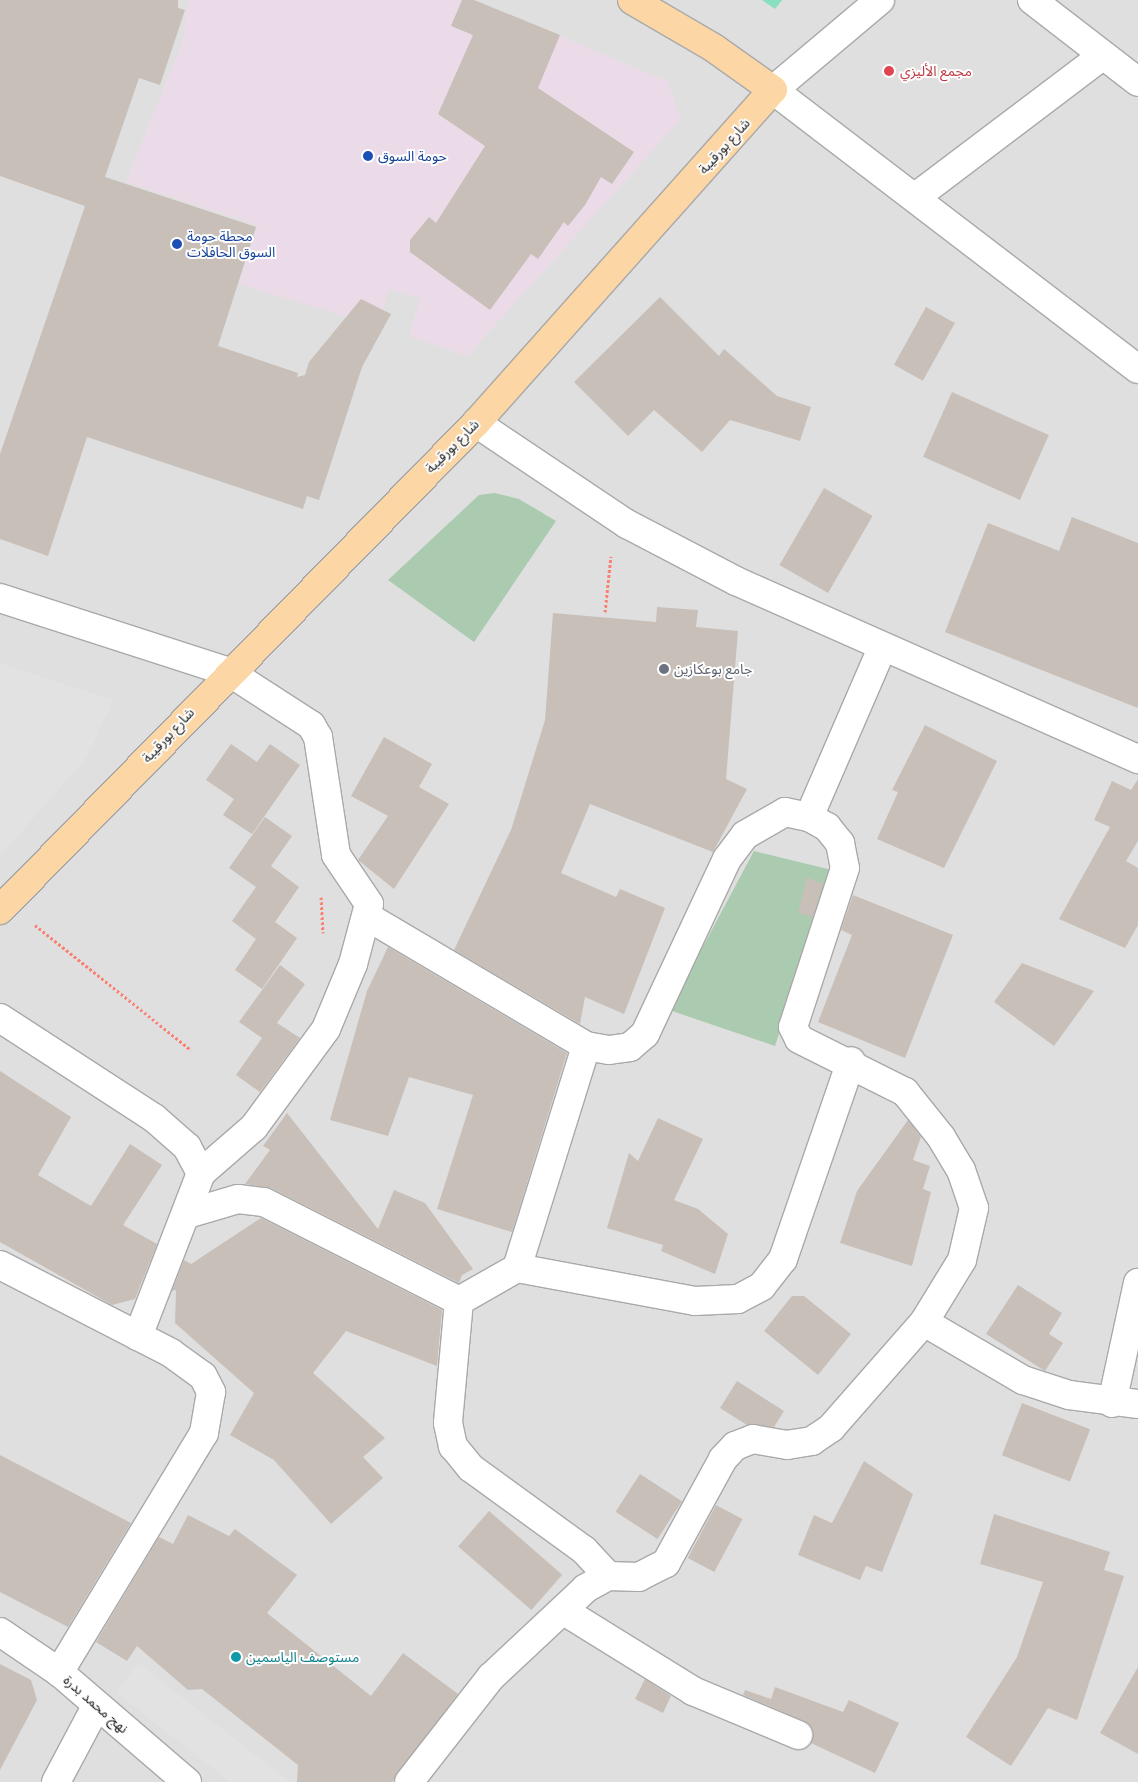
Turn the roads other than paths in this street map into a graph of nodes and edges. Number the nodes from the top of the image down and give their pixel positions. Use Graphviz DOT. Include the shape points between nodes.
graph roads {
  1 [pos="632,0"];
  2 [pos="880,0"];
  3 [pos="1032,0"];
  4 [pos="1101,56"];
  5 [pos="1138,82"];
  6 [pos="773,90"];
  7 [pos="917,196"];
  8 [pos="1138,369"];
  9 [pos="476,423"];
  10 [pos="0,598"];
  11 [pos="882,648"];
  12 [pos="229,672"];
  13 [pos="1138,759"];
  14 [pos="809,817"];
  15 [pos="4,906"];
  16 [pos="368,918"];
  17 [pos="0,1018"];
  18 [pos="586,1046"];
  19 [pos="851,1061"];
  20 [pos="200,1173"];
  21 [pos="187,1214"];
  22 [pos="0,1265"];
  23 [pos="517,1268"];
  24 [pos="1138,1283"];
  25 [pos="459,1301"];
  26 [pos="924,1322"];
  27 [pos="138,1336"];
  28 [pos="1125,1404"];
  29 [pos="608,1576"];
  30 [pos="564,1611"];
  31 [pos="0,1632"];
  32 [pos="59,1672"];
  33 [pos="97,1705"];
  34 [pos="798,1735"];
  35 [pos="56,1782"];
  36 [pos="187,1782"];
  37 [pos="409,1782"];
  1 -- 6 [label="main road" via="714,48"];
  2 -- 6 [label="street"];
  3 -- 4 [label="street"];
  4 -- 5 [label="street"];
  4 -- 7 [label="street"];
  6 -- 7 [label="street"];
  6 -- 9 [label="main road, شارع بورقيبة"];
  7 -- 8 [label="street"];
  9 -- 11 [label="street" via="627,524 736,581"];
  9 -- 12 [label="main road, شارع بورقيبة"];
  10 -- 12 [label="street"];
  11 -- 13 [label="street"];
  11 -- 14 [label="street"];
  12 -- 15 [label="main road, شارع بورقيبة"];
  12 -- 16 [label="street" via="295,713 318,737 336,855 366,896"];
  14 -- 18 [label="street" via="785,812 765,820 733,851 645,1034 630,1047 609,1050"];
  14 -- 19 [label="street" via="827,827 840,843 845,868 793,1027 799,1039"];
  16 -- 18 [label="street"];
  16 -- 20 [label="street" via="326,1030 254,1127"];
  17 -- 20 [label="street" via="154,1118 187,1147"];
  18 -- 23 [label="street"];
  19 -- 23 [label="street" via="783,1259 762,1286 738,1299 695,1301"];
  19 -- 26 [label="street" via="905,1092 951,1153 974,1208 962,1260"];
  20 -- 21 [label="street"];
  21 -- 25 [label="street" via="238,1199 264,1202"];
  21 -- 27 [label="street"];
  22 -- 27 [label="street"];
  23 -- 25 [label="street"];
  24 -- 28 [label="street"];
  25 -- 29 [label="street" via="448,1423 453,1446 471,1468 584,1550"];
  26 -- 28 [label="street" via="1023,1380 1069,1396"];
  26 -- 29 [label="street" via="831,1428 812,1441 788,1445 753,1439 736,1446 723,1459 666,1563 638,1577"];
  27 -- 32 [label="street" via="204,1376 212,1405 204,1433"];
  29 -- 30 [label="street" via="585,1589"];
  30 -- 34 [label="street" via="693,1691"];
  30 -- 37 [label="street" via="491,1677"];
  31 -- 32 [label="street, نهج محمد بدرة"];
  32 -- 33 [label="street, نهج محمد بدرة"];
  33 -- 35 [label="street"];
  33 -- 36 [label="street, نهج محمد بدرة"];
}
